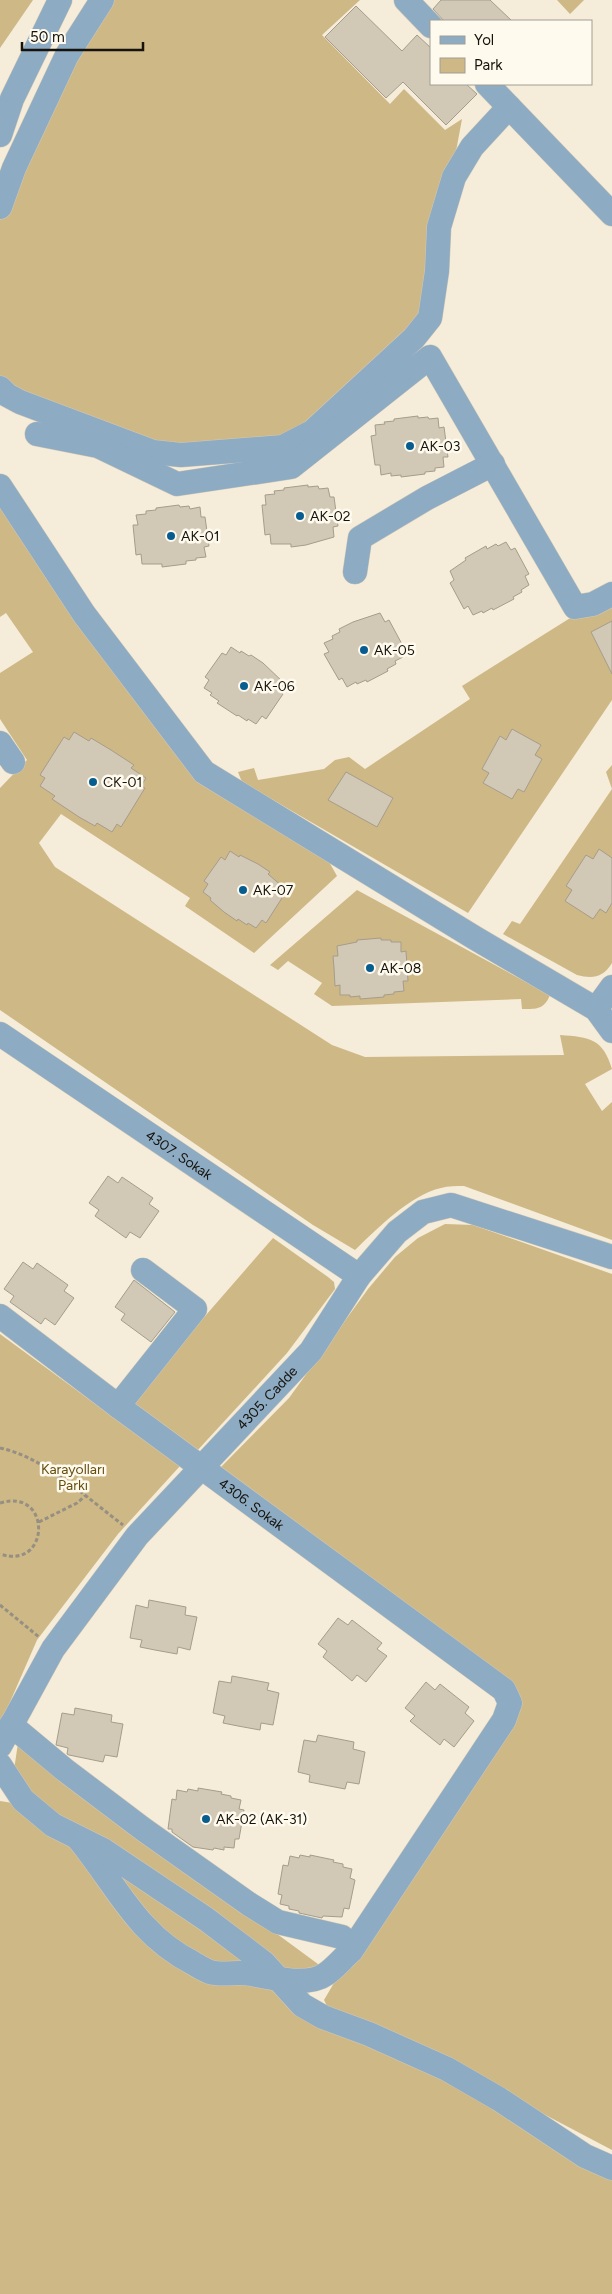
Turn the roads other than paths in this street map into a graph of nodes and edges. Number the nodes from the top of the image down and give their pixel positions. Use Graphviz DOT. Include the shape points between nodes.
graph roads {
  1 [pos="60,0"];
  2 [pos="102,0"];
  3 [pos="406,0"];
  4 [pos="430,25"];
  5 [pos="488,85"];
  6 [pos="509,107"];
  7 [pos="0,135"];
  8 [pos="0,207"];
  9 [pos="612,214"];
  10 [pos="0,388"];
  11 [pos="37,434"];
  12 [pos="493,464"];
  13 [pos="0,486"];
  14 [pos="355,572"];
  15 [pos="612,594"];
  16 [pos="0,743"];
  17 [pos="13,762"];
  18 [pos="612,987"];
  19 [pos="596,1009"];
  20 [pos="612,1031"];
  21 [pos="0,1034"];
  22 [pos="612,1257"];
  23 [pos="143,1270"];
  24 [pos="360,1276"];
  25 [pos="0,1316"];
  26 [pos="118,1406"];
  27 [pos="202,1468"];
  28 [pos="5,1736"];
  29 [pos="0,1765"];
  30 [pos="78,1838"];
  31 [pos="342,1937"];
  32 [pos="279,1979"];
  33 [pos="612,2168"];
  1 -- 7 [label="street" via="12,98"];
  2 -- 8 [label="street" via="67,55 14,168"];
  3 -- 4 [label="street"];
  5 -- 6 [label="street"];
  6 -- 9 [label="street"];
  6 -- 10 [label="street" via="472,147 454,177 439,227 430,318 414,338 312,432 284,447 181,456 153,452 20,402"];
  11 -- 12 [label="street" via="98,446 178,484 291,467 430,357"];
  12 -- 14 [label="street" via="360,538"];
  12 -- 15 [label="street" via="575,607 593,604"];
  13 -- 19 [label="street" via="84,614 204,772"];
  16 -- 17 [label="street"];
  18 -- 19 [label="street"];
  19 -- 20 [label="street"];
  21 -- 24 [label="street, 4307. Sokak"];
  22 -- 24 [label="street, 4305. Cadde" via="451,1205 423,1212 397,1232"];
  23 -- 26 [label="street" via="195,1309"];
  24 -- 27 [label="street, 4305. Cadde" via="311,1350"];
  25 -- 26 [label="street, 4306. Sokak"];
  26 -- 27 [label="street, 4306. Sokak"];
  27 -- 28 [label="street, 4305. Cadde" via="137,1536 53,1648"];
  27 -- 32 [label="street, 4306. Sokak" via="504,1690 510,1703 504,1720 351,1950 325,1976 304,1981"];
  28 -- 31 [label="street" via="65,1770 143,1829 278,1922"];
  29 -- 30 [label="street" via="23,1800 53,1825"];
  30 -- 32 [label="street" via="103,1850 206,1919 264,1963"];
  30 -- 32 [label="street" via="145,1929 180,1957 210,1972 248,1973"];
  32 -- 33 [label="street" via="302,2004 323,2017 447,2069 585,2156"];
}
